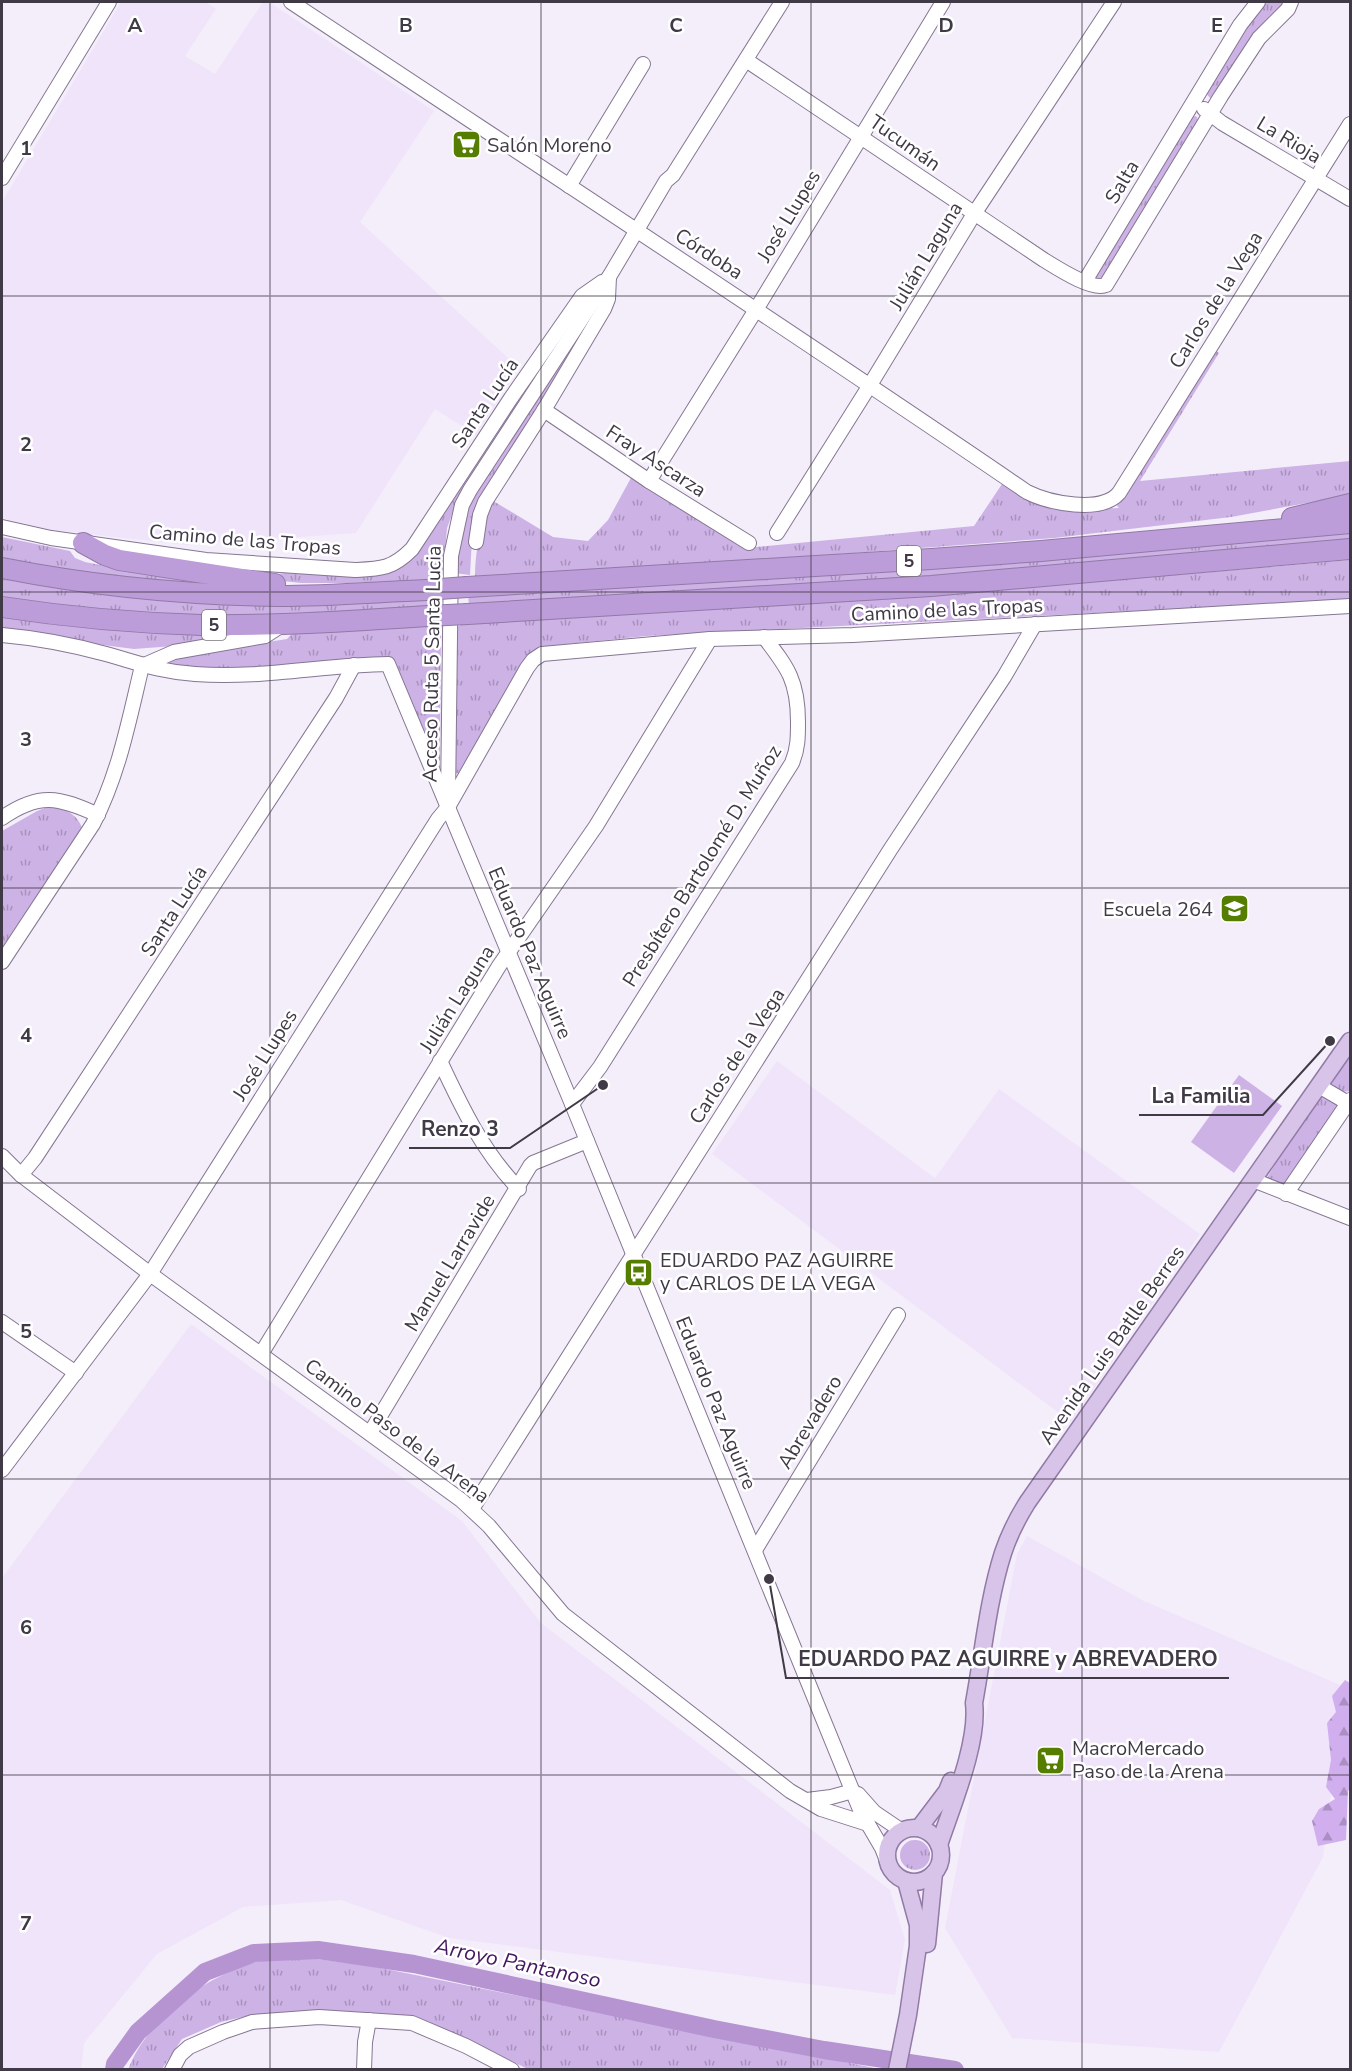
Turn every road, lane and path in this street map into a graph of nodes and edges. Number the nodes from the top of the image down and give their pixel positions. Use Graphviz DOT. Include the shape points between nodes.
graph roads {
  1 [pos="109,2"];
  2 [pos="291,2"];
  3 [pos="782,2"];
  4 [pos="943,2"];
  5 [pos="1112,2"];
  6 [pos="1258,2"];
  7 [pos="1291,2"];
  8 [pos="746,60"];
  9 [pos="643,64"];
  10 [pos="1193,103"];
  11 [pos="1210,113"];
  12 [pos="1350,124"];
  13 [pos="861,136"];
  14 [pos="674,175"];
  15 [pos="2,178"];
  16 [pos="1316,179"];
  17 [pos="569,186"];
  18 [pos="1350,199"];
  19 [pos="974,214"];
  20 [pos="636,230"];
  21 [pos="650,240"];
  22 [pos="617,264"];
  23 [pos="609,277"];
  24 [pos="1085,281"];
  25 [pos="1106,285"];
  26 [pos="757,308"];
  27 [pos="870,385"];
  28 [pos="544,411"];
  29 [pos="649,481"];
  30 [pos="1115,498"];
  31 [pos="1350,504"];
  32 [pos="1350,523"];
  33 [pos="2,527"];
  34 [pos="777,533"];
  35 [pos="1219,534"];
  36 [pos="476,542"];
  37 [pos="83,543"];
  38 [pos="748,543"];
  39 [pos="1346,551"];
  40 [pos="402,559"];
  41 [pos="2,568"];
  42 [pos="336,594"];
  43 [pos="1350,606"];
  44 [pos="2,607"];
  45 [pos="285,624"];
  46 [pos="1035,624"];
  47 [pos="764,637"];
  48 [pos="3,639"];
  49 [pos="710,639"];
  50 [pos="547,652"];
  51 [pos="354,665"];
  52 [pos="142,666"];
  53 [pos="448,807"];
  54 [pos="98,815"];
  55 [pos="2,818"];
  56 [pos="509,953"];
  57 [pos="2,962"];
  58 [pos="1350,1041"];
  59 [pos="440,1061"];
  60 [pos="1319,1086"];
  61 [pos="1349,1101"];
  62 [pos="572,1104"];
  63 [pos="587,1141"];
  64 [pos="2,1156"];
  65 [pos="21,1175"];
  66 [pos="1253,1180"];
  67 [pos="519,1189"];
  68 [pos="1286,1194"];
  69 [pos="1350,1218"];
  70 [pos="634,1253"];
  71 [pos="150,1274"];
  72 [pos="898,1315"];
  73 [pos="2,1322"];
  74 [pos="261,1354"];
  75 [pos="76,1373"];
  76 [pos="370,1433"];
  77 [pos="2,1470"];
  78 [pos="472,1509"];
  79 [pos="755,1550"];
  80 [pos="974,1703"];
  81 [pos="854,1791"];
  82 [pos="807,1800"];
  83 [pos="868,1824"];
  84 [pos="920,1828"];
  85 [pos="902,1831"];
  86 [pos="939,1845"];
  87 [pos="888,1863"];
  88 [pos="934,1873"];
  89 [pos="906,1881"];
  90 [pos="369,2020"];
  91 [pos="907,2022"];
  92 [pos="172,2070"];
  93 [pos="364,2070"];
  94 [pos="512,2070"];
  95 [pos="897,2070"];
  1 -- 15 [label="street"];
  2 -- 17 [label="street, Córdoba"];
  3 -- 8 [label="street, Santa Lucía"];
  4 -- 13 [label="street, José Llupes"];
  5 -- 19 [label="street, Julián Laguna"];
  6 -- 10 [label="street, Salta"];
  7 -- 11 [label="street, Salta" via="1259,38"];
  8 -- 13 [label="street, Tucumán"];
  8 -- 14 [label="street, Santa Lucía"];
  9 -- 17 [label="street"];
  10 -- 11 [label="street"];
  10 -- 24 [label="street, Salta"];
  11 -- 16 [label="street, La Rioja"];
  11 -- 25 [label="street, Salta"];
  12 -- 16 [label="street, Carlos de la Vega"];
  13 -- 19 [label="street, Tucumán"];
  13 -- 26 [label="street, José Llupes"];
  14 -- 20 [label="street, Santa Lucía" via="666,181"];
  14 -- 21 [label="street, Santa Lucía" via="646,223"];
  16 -- 18 [label="street, La Rioja"];
  16 -- 30 [label="street, Carlos de la Vega"];
  17 -- 20 [label="street, Córdoba"];
  19 -- 24 [label="street, Tucumán" via="1072,277"];
  19 -- 27 [label="street, Julián Laguna"];
  20 -- 21 [label="street, Córdoba"];
  20 -- 22 [label="street, Santa Lucía"];
  21 -- 22 [label="street, Santa Lucía"];
  21 -- 26 [label="street, Córdoba"];
  22 -- 23 [label="street, Santa Lucía"];
  23 -- 28 [label="street, Santa Lucía" via="604,309"];
  23 -- 40 [label="street, Santa Lucía" via="582,296"];
  23 -- 53 [label="street, Acceso Ruta 5 Santa Lucia" via="462,506 451,556"];
  24 -- 25 [label="street, Tucumán" via="1098,287"];
  26 -- 27 [label="street, Córdoba"];
  26 -- 29 [label="street, José Llupes"];
  27 -- 30 [label="street, Córdoba" via="1041,499 1099,505"];
  27 -- 34 [label="street, Julián Laguna"];
  28 -- 29 [label="street, Fray Ascarza"];
  28 -- 36 [label="street, Santa Lucía" via="485,502"];
  29 -- 38 [label="street, Fray Ascarza"];
  31 -- 35 [label="highway"];
  32 -- 35 [label="highway, 5"];
  33 -- 37 [label="street, Camino de las Tropas"];
  35 -- 42 [label="highway, 5, bridge" via="900,562"];
  37 -- 40 [label="street, Camino de las Tropas" via="206,560 355,570 379,569"];
  37 -- 42 [label="highway" via="119,560"];
  39 -- 45 [label="highway, 5, bridge" via="931,586"];
  41 -- 42 [label="highway, 5" via="168,591"];
  43 -- 46 [label="street, Camino de las Tropas"];
  44 -- 45 [label="highway, 5" via="200,625"];
  45 -- 52 [label="street" via="265,636 174,651"];
  46 -- 47 [label="street, Camino de las Tropas"];
  46 -- 70 [label="street, Carlos de la Vega"];
  47 -- 49 [label="street, Camino de las Tropas"];
  47 -- 62 [label="street, Presbítero Bartolomé D. Muñoz" via="794,682 798,748 792,763 606,1057"];
  48 -- 52 [label="street" via="104,654"];
  49 -- 50 [label="street, Camino de las Tropas"];
  49 -- 56 [label="street, Julián Laguna" via="596,826"];
  50 -- 53 [label="street, José Llupes" via="527,668"];
  51 -- 52 [label="street" via="246,675 194,674"];
  51 -- 53 [label="street, Eduardo Paz Aguirre" via="388,664"];
  51 -- 65 [label="street, Santa Lucía" via="297,758"];
  52 -- 54 [label="street" via="118,763"];
  53 -- 56 [label="street, Eduardo Paz Aguirre"];
  53 -- 71 [label="street, José Llupes"];
  54 -- 55 [label="street" via="62,800 46,799"];
  54 -- 57 [label="street"];
  56 -- 59 [label="street, Julián Laguna"];
  56 -- 62 [label="street, Eduardo Paz Aguirre"];
  58 -- 60 [label="main road, Avenida Luis Batlle Berres"];
  59 -- 67 [label="street" via="483,1145"];
  59 -- 74 [label="street, Julián Laguna"];
  60 -- 61 [label="street"];
  60 -- 66 [label="main road, Avenida Luis Batlle Berres"];
  61 -- 68 [label="street"];
  62 -- 63 [label="street, Eduardo Paz Aguirre"];
  63 -- 67 [label="street, Manuel Larravide" via="533,1163"];
  63 -- 70 [label="street, Eduardo Paz Aguirre"];
  64 -- 65 [label="street, Camino Paso de la Arena"];
  65 -- 71 [label="street, Camino Paso de la Arena"];
  66 -- 68 [label="street"];
  66 -- 80 [label="main road, Avenida Luis Batlle Berres" via="1012,1528 1002,1554"];
  67 -- 76 [label="street, Manuel Larravide"];
  68 -- 69 [label="street"];
  70 -- 78 [label="street, Carlos de la Vega"];
  70 -- 79 [label="street, Eduardo Paz Aguirre"];
  71 -- 74 [label="street, Camino Paso de la Arena"];
  71 -- 75 [label="street, José Llupes"];
  72 -- 79 [label="street, Abrevadero"];
  73 -- 75 [label="street"];
  74 -- 76 [label="street, Camino Paso de la Arena"];
  75 -- 77 [label="street, José Llupes"];
  76 -- 78 [label="street, Camino Paso de la Arena"];
  78 -- 82 [label="street, Camino Paso de la Arena" via="563,1614 790,1791"];
  79 -- 81 [label="street, Eduardo Paz Aguirre"];
  80 -- 84 [label="main road, Avenida Luis Batlle Berres" via="947,1791"];
  80 -- 86 [label="main road, Avenida Luis Batlle Berres" via="966,1765"];
  81 -- 82 [label="street"];
  81 -- 83 [label="street"];
  81 -- 85 [label="street" via="871,1810"];
  82 -- 83 [label="street, Camino Paso de la Arena" via="821,1809"];
  83 -- 87 [label="street"];
  84 -- 85 [label="main road"];
  84 -- 86 [label="main road"];
  85 -- 87 [label="main road" via="891,1841"];
  86 -- 88 [label="main road" via="941,1860"];
  87 -- 89 [label="main road"];
  88 -- 89 [label="main road" via="921,1881"];
  88 -- 91 [label="main road" via="926,1947"];
  89 -- 91 [label="main road" via="918,1925"];
  90 -- 92 [label="street" via="319,2017 252,2022 189,2047"];
  90 -- 93 [label="street"];
  90 -- 94 [label="street" via="412,2023"];
  91 -- 95 [label="main road"];
}
